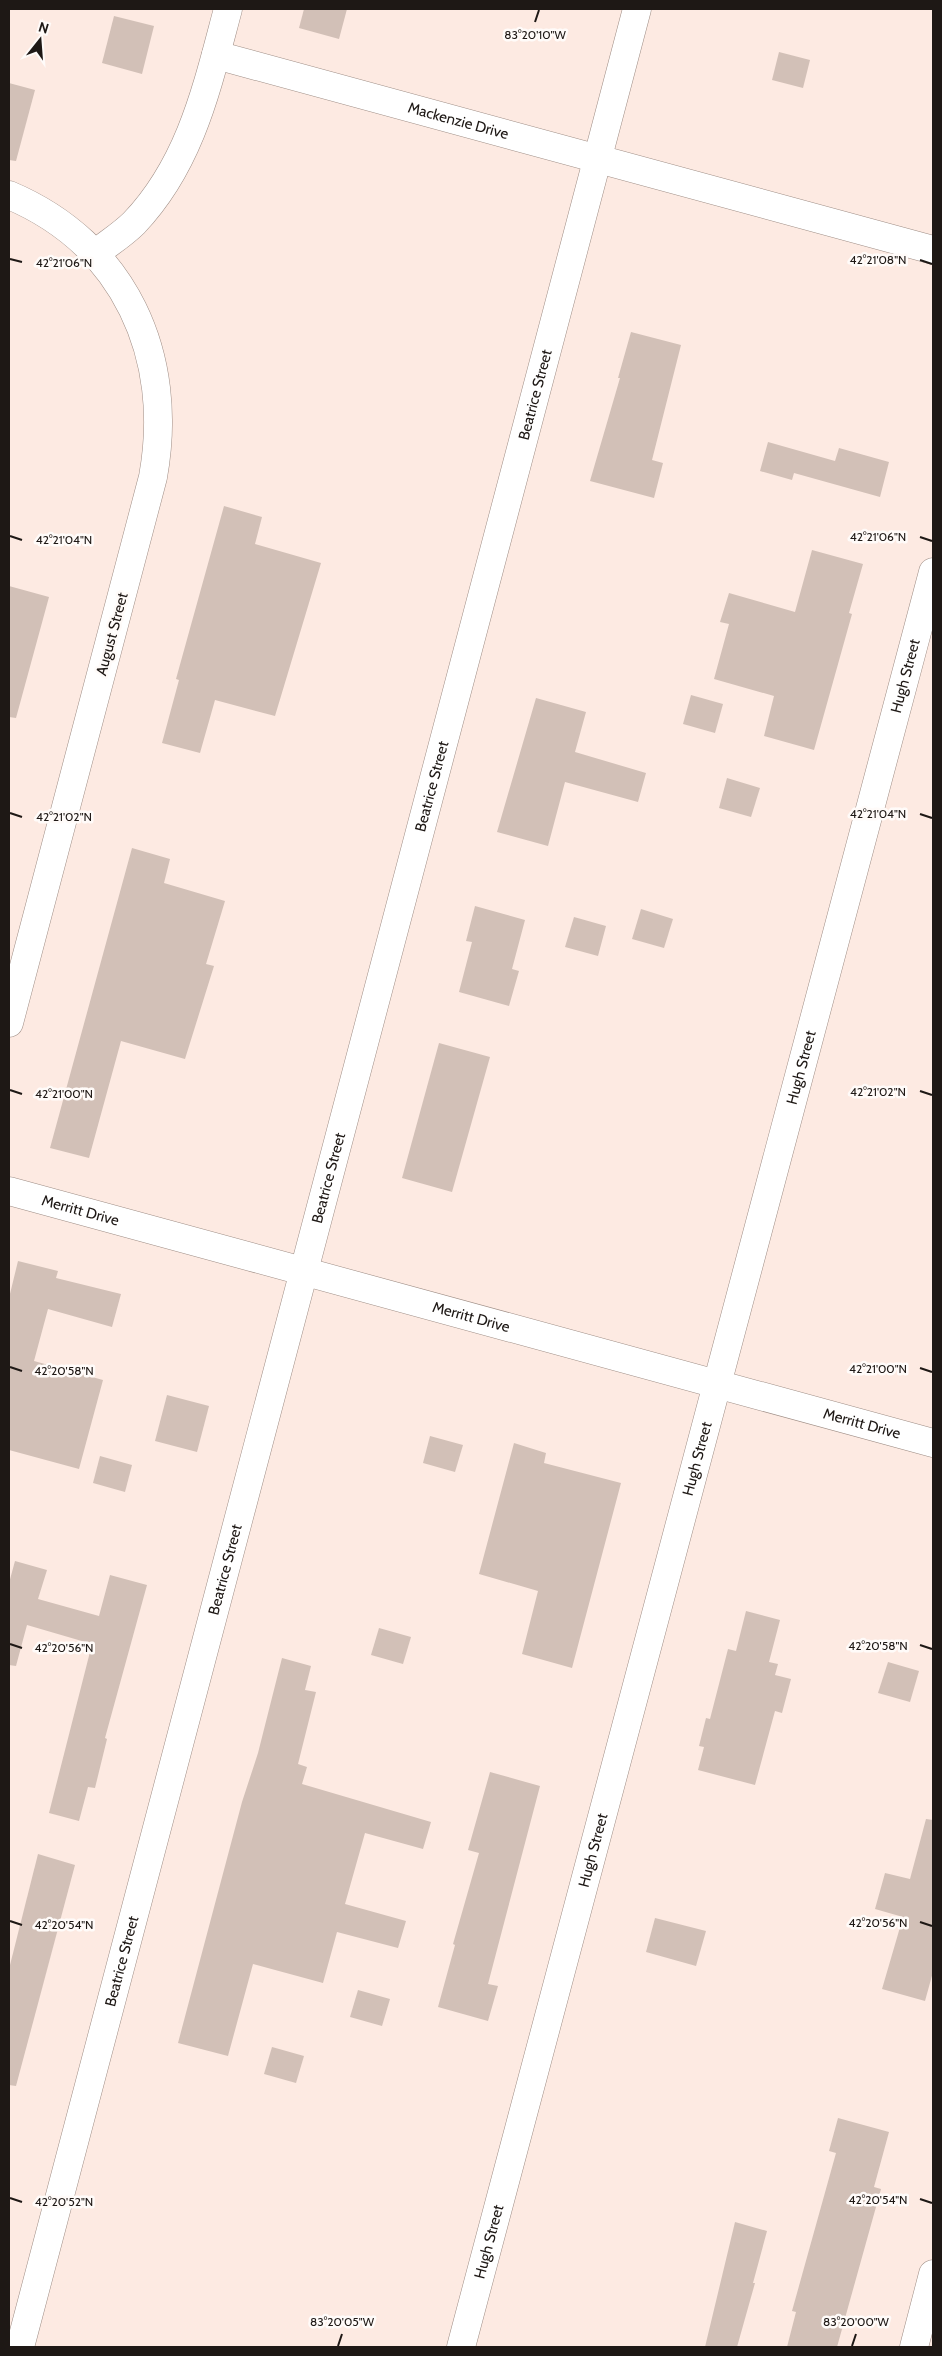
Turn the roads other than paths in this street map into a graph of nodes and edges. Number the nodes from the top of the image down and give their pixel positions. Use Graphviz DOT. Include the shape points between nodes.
graph roads {
  1 [pos="228,9"];
  2 [pos="637,9"];
  3 [pos="216,55"];
  4 [pos="597,158"];
  5 [pos="9,195"];
  6 [pos="933,250"];
  7 [pos="94,254"];
  8 [pos="933,572"];
  9 [pos="9,1023"];
  10 [pos="9,1191"];
  11 [pos="305,1272"];
  12 [pos="718,1384"];
  13 [pos="933,1443"];
  14 [pos="933,2274"];
  15 [pos="20,2347"];
  16 [pos="461,2347"];
  17 [pos="914,2347"];
  1 -- 3 [label="street"];
  2 -- 4 [label="street, Beatrice Street"];
  3 -- 4 [label="street, Mackenzie Drive"];
  3 -- 7 [label="street" via="194,129 173,172 132,225"];
  4 -- 6 [label="street, Mackenzie Drive"];
  4 -- 11 [label="street, Beatrice Street"];
  5 -- 7 [label="street, August Street" via="56,220"];
  7 -- 9 [label="street, August Street" via="127,297 149,349 159,405 158,453"];
  8 -- 12 [label="street, Hugh Street"];
  10 -- 11 [label="street, Merritt Drive"];
  11 -- 12 [label="street, Merritt Drive"];
  11 -- 15 [label="street, Beatrice Street"];
  12 -- 13 [label="street, Merritt Drive"];
  12 -- 16 [label="street, Hugh Street"];
  14 -- 17 [label="street"];
}
